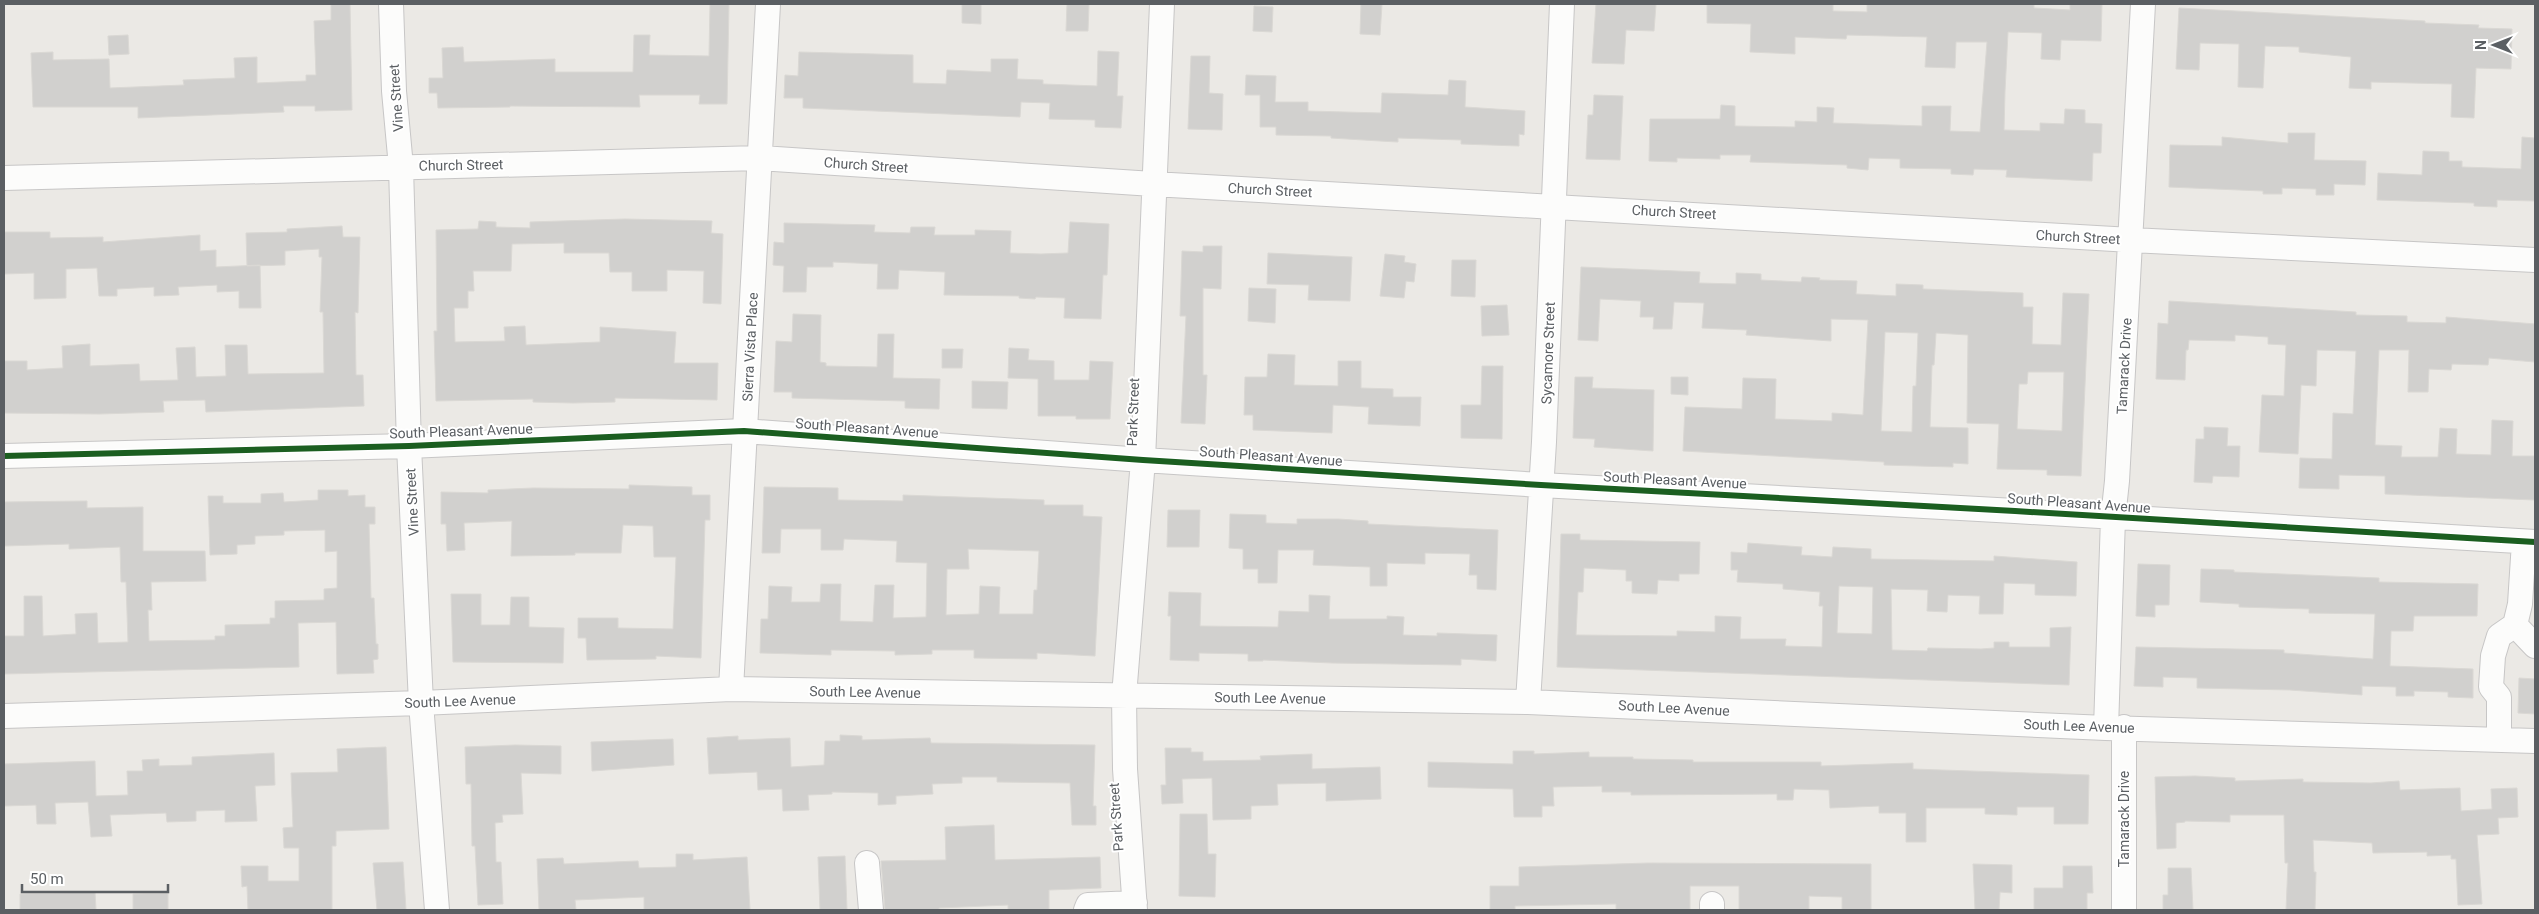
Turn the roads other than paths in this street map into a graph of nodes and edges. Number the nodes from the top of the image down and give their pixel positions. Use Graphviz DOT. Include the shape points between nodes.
graph roads {
  1 [pos="391,4"];
  2 [pos="768,4"];
  3 [pos="1162,4"];
  4 [pos="1562,4"];
  5 [pos="2144,4"];
  6 [pos="760,158"];
  7 [pos="401,167"];
  8 [pos="4,178"];
  9 [pos="1153,184"];
  10 [pos="1554,205"];
  11 [pos="2131,240"];
  12 [pos="2535,260"];
  13 [pos="744,431"];
  14 [pos="409,446"];
  15 [pos="4,456"];
  16 [pos="1143,460"];
  17 [pos="1541,486"];
  18 [pos="2113,518"];
  19 [pos="2530,542"];
  20 [pos="2515,625"];
  21 [pos="2535,646"];
  22 [pos="731,689"];
  23 [pos="1124,696"];
  24 [pos="1528,702"];
  25 [pos="421,703"];
  26 [pos="4,716"];
  27 [pos="2115,728"];
  28 [pos="2499,739"];
  29 [pos="2535,741"];
  30 [pos="867,863"];
  31 [pos="1135,906"];
  32 [pos="437,910"];
  33 [pos="871,910"];
  34 [pos="1086,910"];
  35 [pos="2124,910"];
  1 -- 7 [label="street, Vine Street"];
  2 -- 6 [label="street, Sierra Vista Place"];
  3 -- 9 [label="street, Park Street"];
  4 -- 10 [label="street, Sycamore Street"];
  5 -- 11 [label="street, Tamarack Drive"];
  6 -- 7 [label="street, Church Street"];
  6 -- 9 [label="street, Church Street"];
  6 -- 13 [label="street, Sierra Vista Place"];
  7 -- 8 [label="street, Church Street"];
  7 -- 14 [label="street, Vine Street"];
  9 -- 10 [label="street, Church Street"];
  9 -- 16 [label="street, Park Street"];
  10 -- 11 [label="street, Church Street"];
  10 -- 17 [label="street, Sycamore Street"];
  11 -- 12 [label="street, Church Street"];
  11 -- 18 [label="street, Tamarack Drive"];
  13 -- 14 [label="street, South Pleasant Avenue"];
  13 -- 16 [label="street, South Pleasant Avenue"];
  13 -- 22 [label="street, Sierra Vista Place"];
  14 -- 15 [label="street, South Pleasant Avenue"];
  14 -- 25 [label="street, Vine Street"];
  16 -- 17 [label="street, South Pleasant Avenue"];
  16 -- 23 [label="street, Park Street"];
  17 -- 18 [label="street, South Pleasant Avenue"];
  17 -- 24 [label="street, Sycamore Street"];
  18 -- 19 [label="street, South Pleasant Avenue"];
  18 -- 27 [label="street, Tamarack Drive"];
  19 -- 20 [label="street"];
  20 -- 21 [label="street"];
  20 -- 28 [label="street" via="2499,636 2493,656 2491,687 2499,697"];
  22 -- 23 [label="street, South Lee Avenue"];
  22 -- 25 [label="street, South Lee Avenue"];
  23 -- 24 [label="street, South Lee Avenue"];
  23 -- 31 [label="street, Park Street" via="1125,769"];
  24 -- 27 [label="street, South Lee Avenue"];
  25 -- 26 [label="street, South Lee Avenue"];
  25 -- 32 [label="street, Vine Street"];
  27 -- 28 [label="street, South Lee Avenue"];
  27 -- 35 [label="street, Tamarack Drive"];
  28 -- 29 [label="street, South Lee Avenue"];
  30 -- 33 [label="street"];
  31 -- 34 [label="street" via="1088,905"];
}
